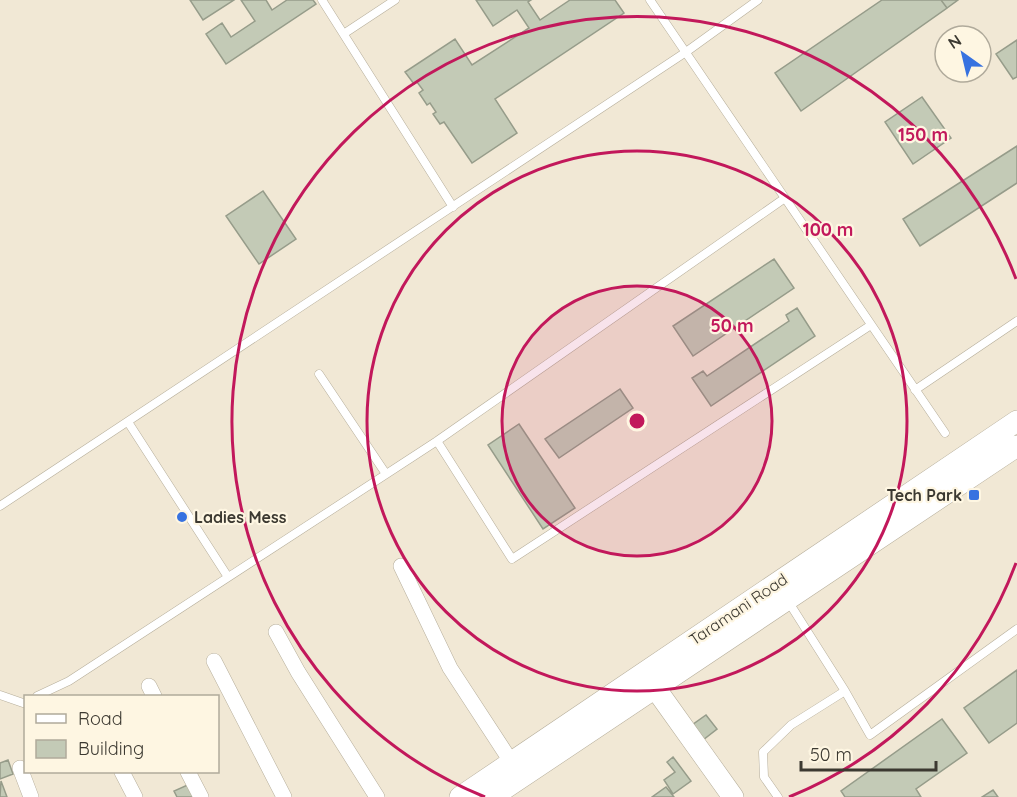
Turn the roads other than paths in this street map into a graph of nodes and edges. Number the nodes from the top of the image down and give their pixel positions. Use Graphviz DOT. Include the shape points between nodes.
graph roads {
  1 [pos="322,0"];
  2 [pos="394,0"];
  3 [pos="651,0"];
  4 [pos="758,0"];
  5 [pos="345,33"];
  6 [pos="686,52"];
  7 [pos="785,198"];
  8 [pos="453,207"];
  9 [pos="1017,321"];
  10 [pos="871,325"];
  11 [pos="319,374"];
  12 [pos="915,390"];
  13 [pos="1017,421"];
  14 [pos="128,422"];
  15 [pos="945,433"];
  16 [pos="437,441"];
  17 [pos="1017,446"];
  18 [pos="386,474"];
  19 [pos="0,506"];
  20 [pos="401,566"];
  21 [pos="228,577"];
  22 [pos="788,600"];
  23 [pos="1017,629"];
  24 [pos="276,632"];
  25 [pos="213,661"];
  26 [pos="650,681"];
  27 [pos="844,692"];
  28 [pos="0,695"];
  29 [pos="39,695"];
  30 [pos="24,703"];
  31 [pos="512,763"];
  32 [pos="20,768"];
  33 [pos="123,773"];
  34 [pos="189,773"];
  35 [pos="31,797"];
  36 [pos="135,797"];
  37 [pos="201,797"];
  38 [pos="284,797"];
  39 [pos="377,797"];
  40 [pos="460,797"];
  41 [pos="492,797"];
  42 [pos="733,797"];
  43 [pos="778,797"];
  1 -- 5 [label="lane"];
  2 -- 5 [label="lane"];
  3 -- 6 [label="lane"];
  4 -- 6 [label="lane"];
  5 -- 8 [label="lane"];
  6 -- 7 [label="lane"];
  6 -- 8 [label="lane"];
  7 -- 10 [label="lane"];
  7 -- 16 [label="lane"];
  8 -- 14 [label="lane"];
  9 -- 12 [label="lane"];
  10 -- 12 [label="lane"];
  10 -- 16 [label="lane" via="512,559"];
  11 -- 18 [label="lane"];
  12 -- 15 [label="lane"];
  13 -- 26 [label="street, Taramani Road"];
  14 -- 19 [label="lane"];
  14 -- 21 [label="lane"];
  16 -- 18 [label="lane"];
  17 -- 22 [label="street, Taramani Road"];
  18 -- 21 [label="lane"];
  20 -- 31 [label="street" via="450,668"];
  21 -- 29 [label="lane" via="69,681"];
  22 -- 26 [label="street, Taramani Road"];
  22 -- 27 [label="lane"];
  23 -- 27 [label="lane" via="870,735"];
  24 -- 39 [label="street"];
  25 -- 38 [label="street"];
  26 -- 31 [label="street, Taramani Road"];
  26 -- 41 [label="street, Taramani Road"];
  26 -- 42 [label="street"];
  27 -- 43 [label="lane" via="791,725 763,752 764,777"];
  28 -- 30 [label="lane"];
  31 -- 40 [label="street, Taramani Road"];
  32 -- 35 [label="street"];
  33 -- 36 [label="street"];
  34 -- 37 [label="street"];
}
